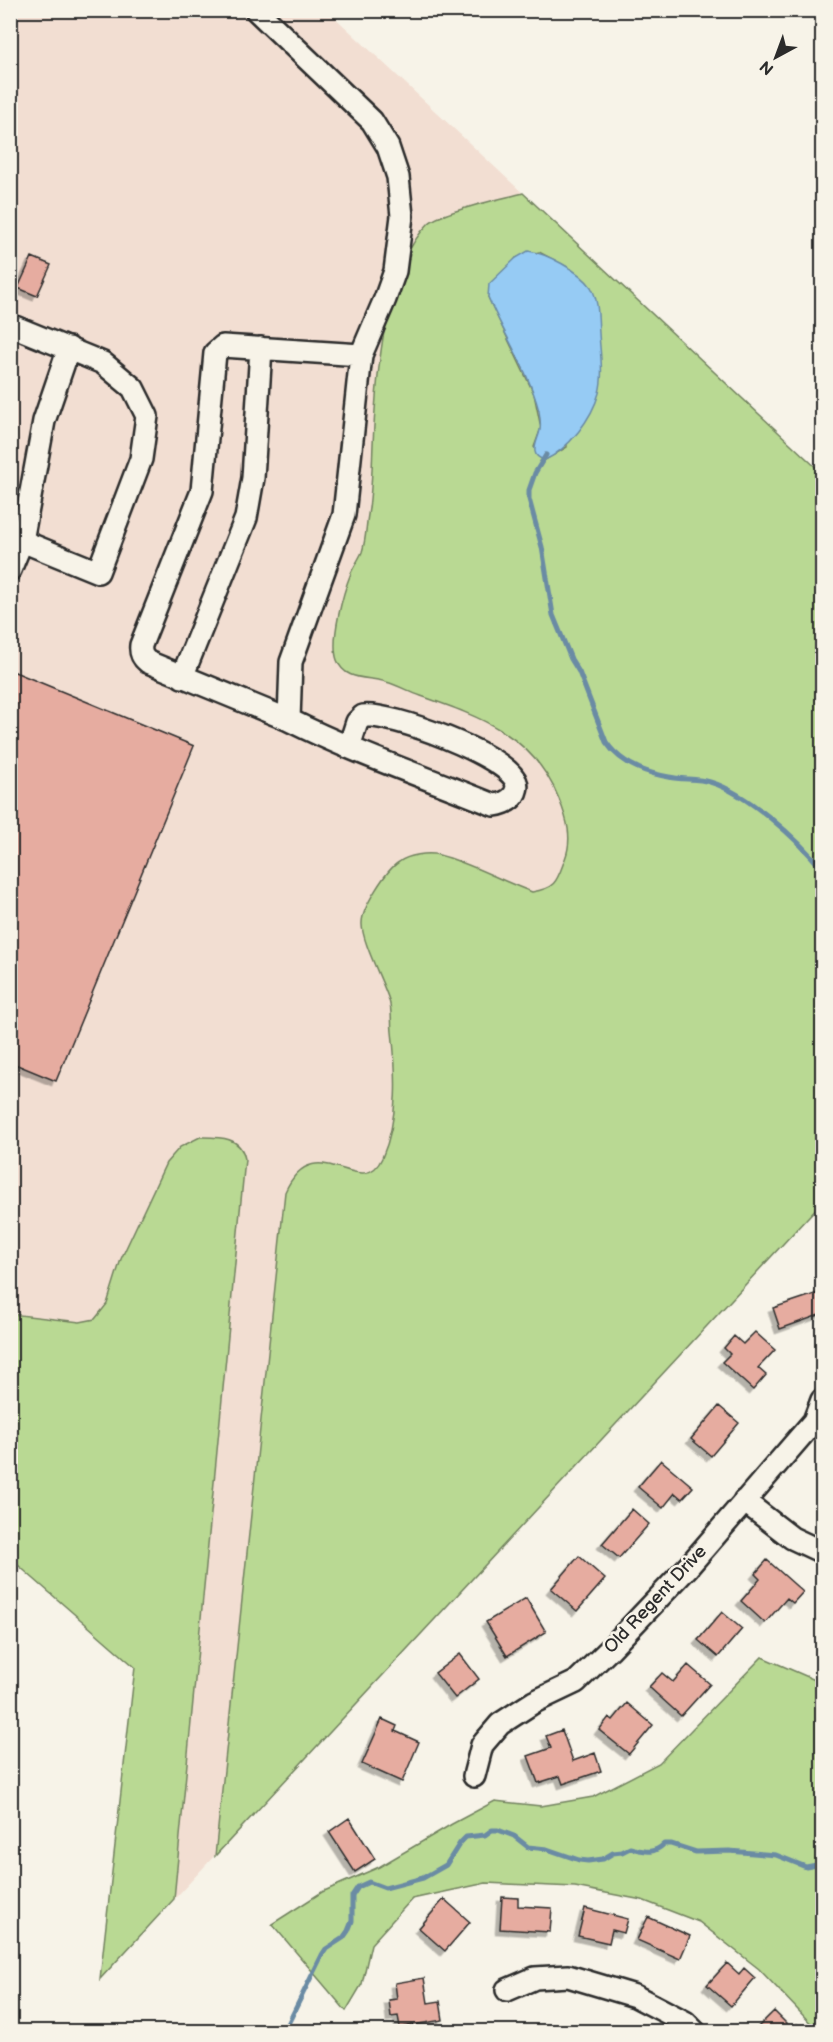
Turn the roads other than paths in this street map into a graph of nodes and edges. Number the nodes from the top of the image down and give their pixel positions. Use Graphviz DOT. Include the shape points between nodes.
graph roads {
  1 [pos="256,10"];
  2 [pos="10,325"];
  3 [pos="69,348"];
  4 [pos="261,348"];
  5 [pos="361,355"];
  6 [pos="22,541"];
  7 [pos="10,570"];
  8 [pos="182,677"];
  9 [pos="289,720"];
  10 [pos="349,747"];
  11 [pos="822,1400"];
  12 [pos="744,1501"];
  13 [pos="822,1552"];
  14 [pos="474,1776"];
  15 [pos="507,1990"];
  16 [pos="694,2031"];
  1 -- 5 [label="street" via="372,121 388,147 398,177 402,216 395,271"];
  2 -- 3 [label="street"];
  3 -- 6 [label="street" via="44,421"];
  3 -- 6 [label="street" via="103,363 132,388 147,416 141,459 98,572"];
  4 -- 5 [label="street"];
  4 -- 8 [label="street" via="253,478 246,518"];
  4 -- 8 [label="street" via="223,346 215,353 202,491 141,645 140,652 148,662"];
  5 -- 9 [label="street" via="344,515 291,662"];
  6 -- 7 [label="street"];
  8 -- 9 [label="street"];
  9 -- 10 [label="street"];
  10 -- 10 [label="street" via="494,805 508,801 517,789 512,775 475,751 396,721 363,716"];
  11 -- 12 [label="street, Old Regent Drive" via="814,1421"];
  12 -- 13 [label="street" via="792,1538"];
  12 -- 14 [label="street, Old Regent Drive" via="688,1567 576,1682 500,1724 482,1745"];
  15 -- 16 [label="street" via="535,1978 568,1976 635,1996 685,2022"];
}
